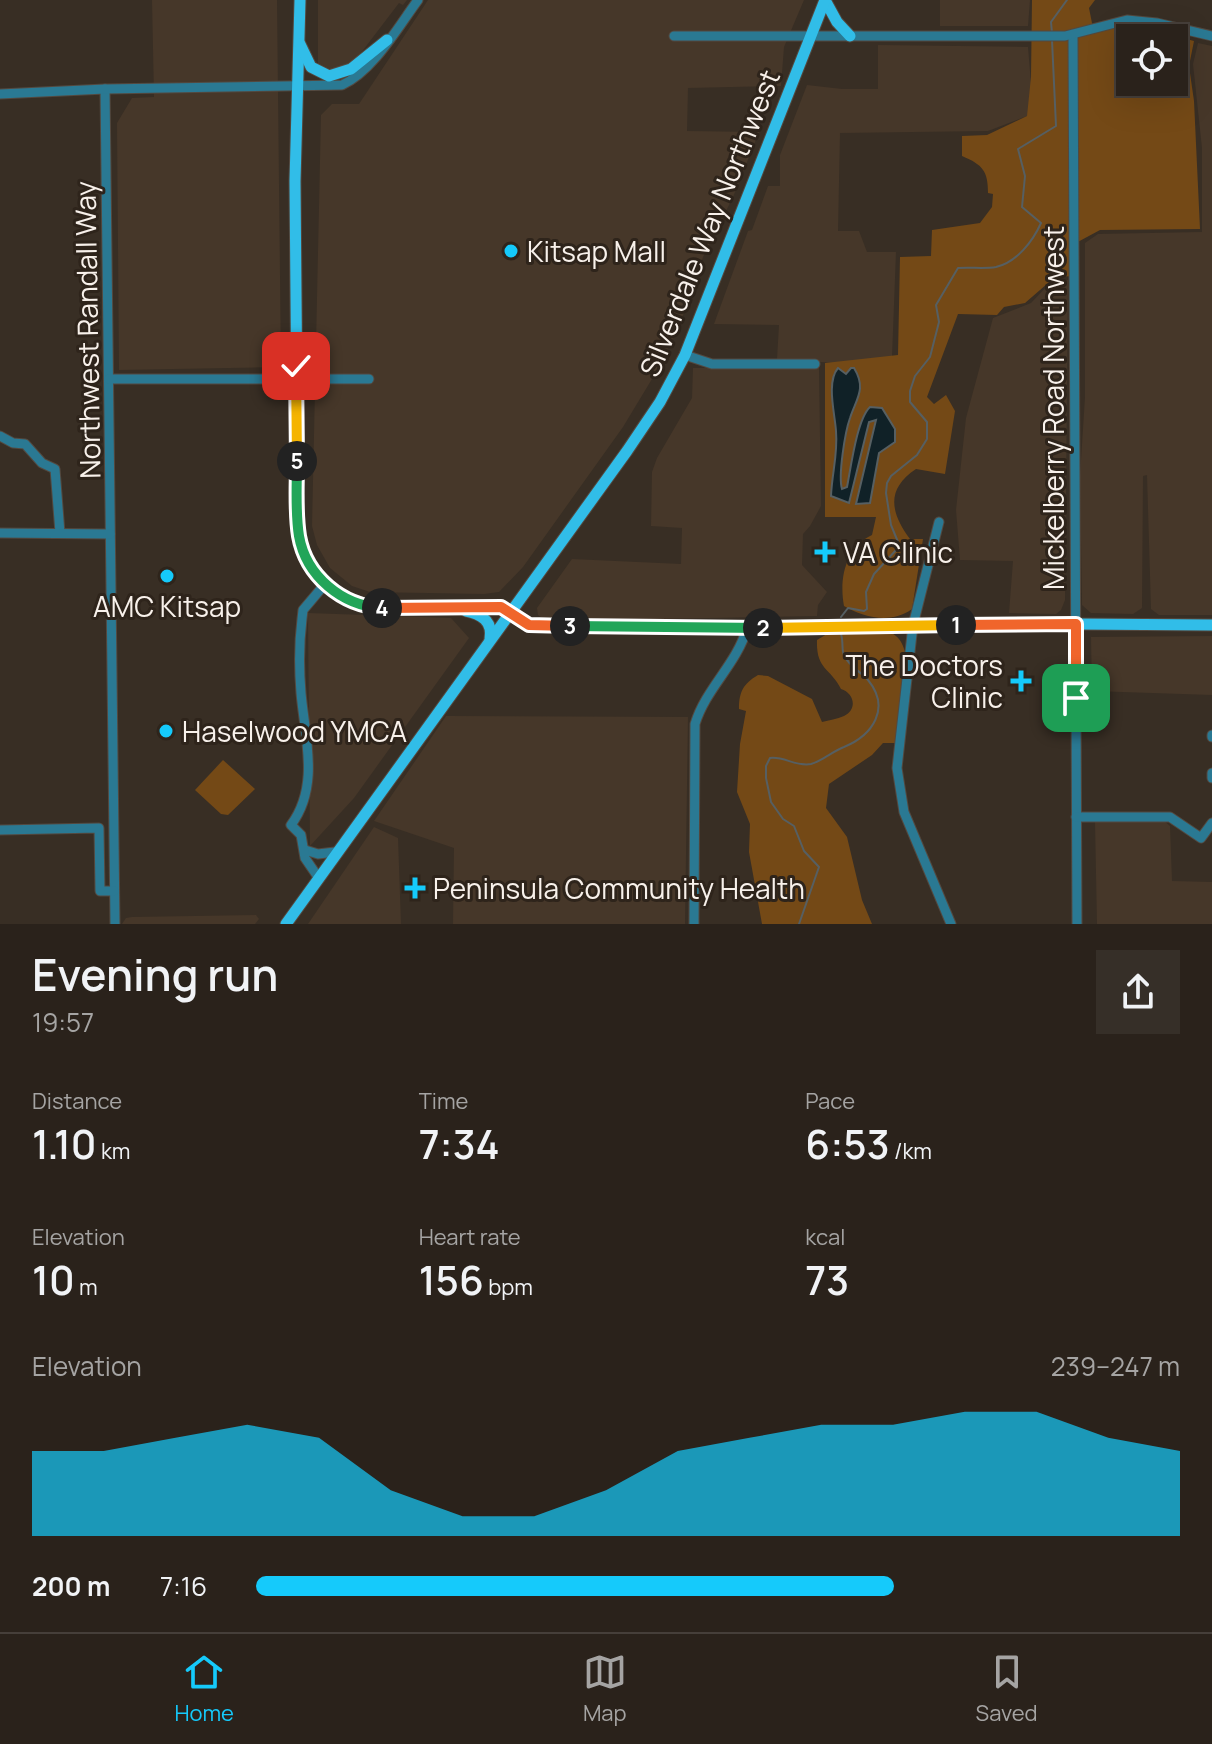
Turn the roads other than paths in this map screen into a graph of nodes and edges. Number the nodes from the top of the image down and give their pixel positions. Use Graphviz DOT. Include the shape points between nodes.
graph roads {
  1 [pos="300,0"];
  2 [pos="418,0"];
  3 [pos="825,0"];
  4 [pos="812,35"];
  5 [pos="1073,35"];
  6 [pos="674,36"];
  7 [pos="850,36"];
  8 [pos="1212,36"];
  9 [pos="387,40"];
  10 [pos="299,41"];
  11 [pos="296,85"];
  12 [pos="105,89"];
  13 [pos="0,94"];
  14 [pos="685,355"];
  15 [pos="815,364"];
  16 [pos="109,379"];
  17 [pos="296,379"];
  18 [pos="369,379"];
  19 [pos="0,436"];
  20 [pos="939,522"];
  21 [pos="0,533"];
  22 [pos="60,533"];
  23 [pos="110,534"];
  24 [pos="325,584"];
  25 [pos="445,607"];
  26 [pos="510,611"];
  27 [pos="1076,624"];
  28 [pos="913,625"];
  29 [pos="1212,625"];
  30 [pos="747,628"];
  31 [pos="489,641"];
  32 [pos="1076,817"];
  33 [pos="1212,823"];
  34 [pos="0,830"];
  35 [pos="305,850"];
  36 [pos="335,852"];
  37 [pos="318,877"];
  38 [pos="114,891"];
  39 [pos="115,924"];
  40 [pos="286,924"];
  41 [pos="694,924"];
  42 [pos="951,924"];
  43 [pos="1077,924"];
  1 -- 10 [label="main road"];
  2 -- 9 [label="street"];
  3 -- 4 [label="main road, Silverdale Way Northwest"];
  3 -- 7 [label="main road"];
  4 -- 6 [label="street"];
  4 -- 7 [label="street"];
  4 -- 14 [label="main road, Silverdale Way Northwest"];
  5 -- 7 [label="street"];
  5 -- 8 [label="street" via="1133,20"];
  5 -- 27 [label="street, Mickelberry Road Northwest"];
  9 -- 10 [label="main road" via="351,69 329,76 311,67"];
  9 -- 11 [label="street" via="349,82"];
  10 -- 11 [label="main road"];
  11 -- 12 [label="street"];
  11 -- 17 [label="main road"];
  12 -- 13 [label="street"];
  12 -- 16 [label="street, Northwest Randall Way"];
  14 -- 15 [label="street" via="712,364"];
  14 -- 26 [label="main road, Silverdale Way Northwest" via="627,451"];
  16 -- 17 [label="street"];
  16 -- 23 [label="street, Northwest Randall Way"];
  17 -- 18 [label="street"];
  17 -- 24 [label="main road" via="298,531 307,560"];
  19 -- 22 [label="street" via="25,444 55,469"];
  20 -- 28 [label="street"];
  21 -- 22 [label="street"];
  22 -- 23 [label="street"];
  23 -- 38 [label="street, Northwest Randall Way"];
  24 -- 25 [label="main road" via="373,607"];
  24 -- 35 [label="street" via="303,610 301,627 308,788 291,825"];
  25 -- 26 [label="main road"];
  25 -- 31 [label="main road" via="485,619 491,628"];
  26 -- 30 [label="main road" via="535,626"];
  26 -- 31 [label="main road, Silverdale Way Northwest"];
  27 -- 28 [label="main road"];
  27 -- 29 [label="main road"];
  27 -- 32 [label="street, Mickelberry Road Northwest"];
  28 -- 30 [label="main road"];
  28 -- 42 [label="street" via="898,750 899,787 914,838"];
  30 -- 41 [label="street" via="695,724"];
  31 -- 36 [label="main road, Silverdale Way Northwest"];
  32 -- 33 [label="street" via="1166,817 1201,838"];
  32 -- 43 [label="street, Mickelberry Road Northwest"];
  34 -- 38 [label="street" via="99,828 100,891"];
  35 -- 36 [label="street"];
  35 -- 37 [label="street"];
  36 -- 37 [label="main road, Silverdale Way Northwest"];
  37 -- 40 [label="main road, Silverdale Way Northwest"];
  38 -- 39 [label="street, Northwest Randall Way"];
}
